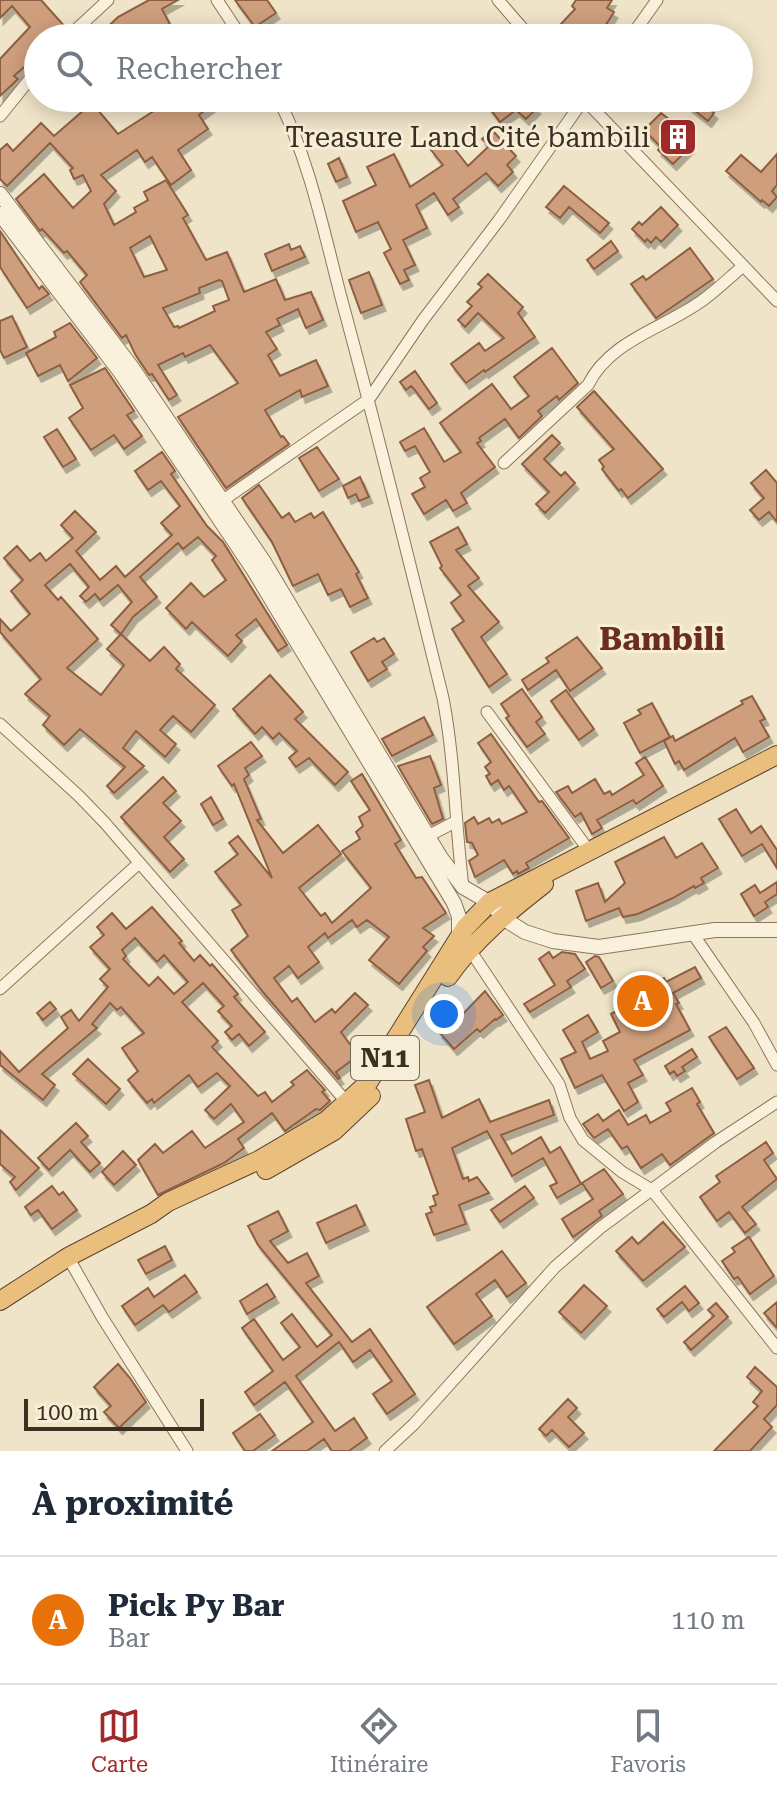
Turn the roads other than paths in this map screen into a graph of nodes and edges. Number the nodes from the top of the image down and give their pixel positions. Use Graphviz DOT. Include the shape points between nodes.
graph roads {
  1 [pos="108,0"];
  2 [pos="217,0"];
  3 [pos="498,0"];
  4 [pos="657,0"];
  5 [pos="82,24"];
  6 [pos="233,24"];
  7 [pos="519,24"];
  8 [pos="640,24"];
  9 [pos="24,86"];
  10 [pos="285,112"];
  11 [pos="578,112"];
  12 [pos="598,112"];
  13 [pos="0,116"];
  14 [pos="0,194"];
  15 [pos="0,214"];
  16 [pos="742,267"];
  17 [pos="777,301"];
  18 [pos="369,399"];
  19 [pos="504,463"];
  20 [pos="222,501"];
  21 [pos="487,712"];
  22 [pos="0,724"];
  23 [pos="777,755"];
  24 [pos="455,822"];
  25 [pos="428,836"];
  26 [pos="584,856"];
  27 [pos="138,864"];
  28 [pos="463,887"];
  29 [pos="496,910"];
  30 [pos="777,930"];
  31 [pos="693,934"];
  32 [pos="467,946"];
  33 [pos="0,989"];
  34 [pos="777,1065"];
  35 [pos="777,1102"];
  36 [pos="352,1108"];
  37 [pos="652,1190"];
  38 [pos="68,1257"];
  39 [pos="0,1301"];
  40 [pos="777,1348"];
  41 [pos="187,1451"];
  42 [pos="385,1451"];
  1 -- 5 [label="street"];
  2 -- 6 [label="street"];
  3 -- 7 [label="street"];
  4 -- 8 [label="street"];
  9 -- 13 [label="street"];
  10 -- 18 [label="street"];
  11 -- 18 [label="street"];
  12 -- 16 [label="street"];
  14 -- 20 [label="street" via="131,366"];
  15 -- 32 [label="street" via="121,373 253,569 454,903"];
  16 -- 17 [label="street"];
  16 -- 19 [label="street" via="703,301 608,356 588,385"];
  18 -- 20 [label="street"];
  18 -- 24 [label="street" via="443,698 452,746"];
  20 -- 25 [label="street"];
  21 -- 26 [label="street"];
  22 -- 27 [label="street" via="79,796"];
  23 -- 26 [label="highway, N11"];
  24 -- 25 [label="street"];
  24 -- 28 [label="street"];
  25 -- 28 [label="street"];
  26 -- 29 [label="highway, N11"];
  27 -- 33 [label="street"];
  27 -- 36 [label="street"];
  28 -- 29 [label="street"];
  29 -- 31 [label="street" via="539,938 599,947"];
  29 -- 32 [label="highway, N11" via="473,917"];
  30 -- 31 [label="street"];
  31 -- 34 [label="street"];
  32 -- 36 [label="highway, N11"];
  32 -- 37 [label="street" via="559,1084 583,1140"];
  35 -- 37 [label="street"];
  36 -- 38 [label="highway, N11"];
  37 -- 40 [label="street"];
  37 -- 42 [label="street" via="555,1267"];
  38 -- 39 [label="highway, N11"];
  38 -- 41 [label="street"];
}
